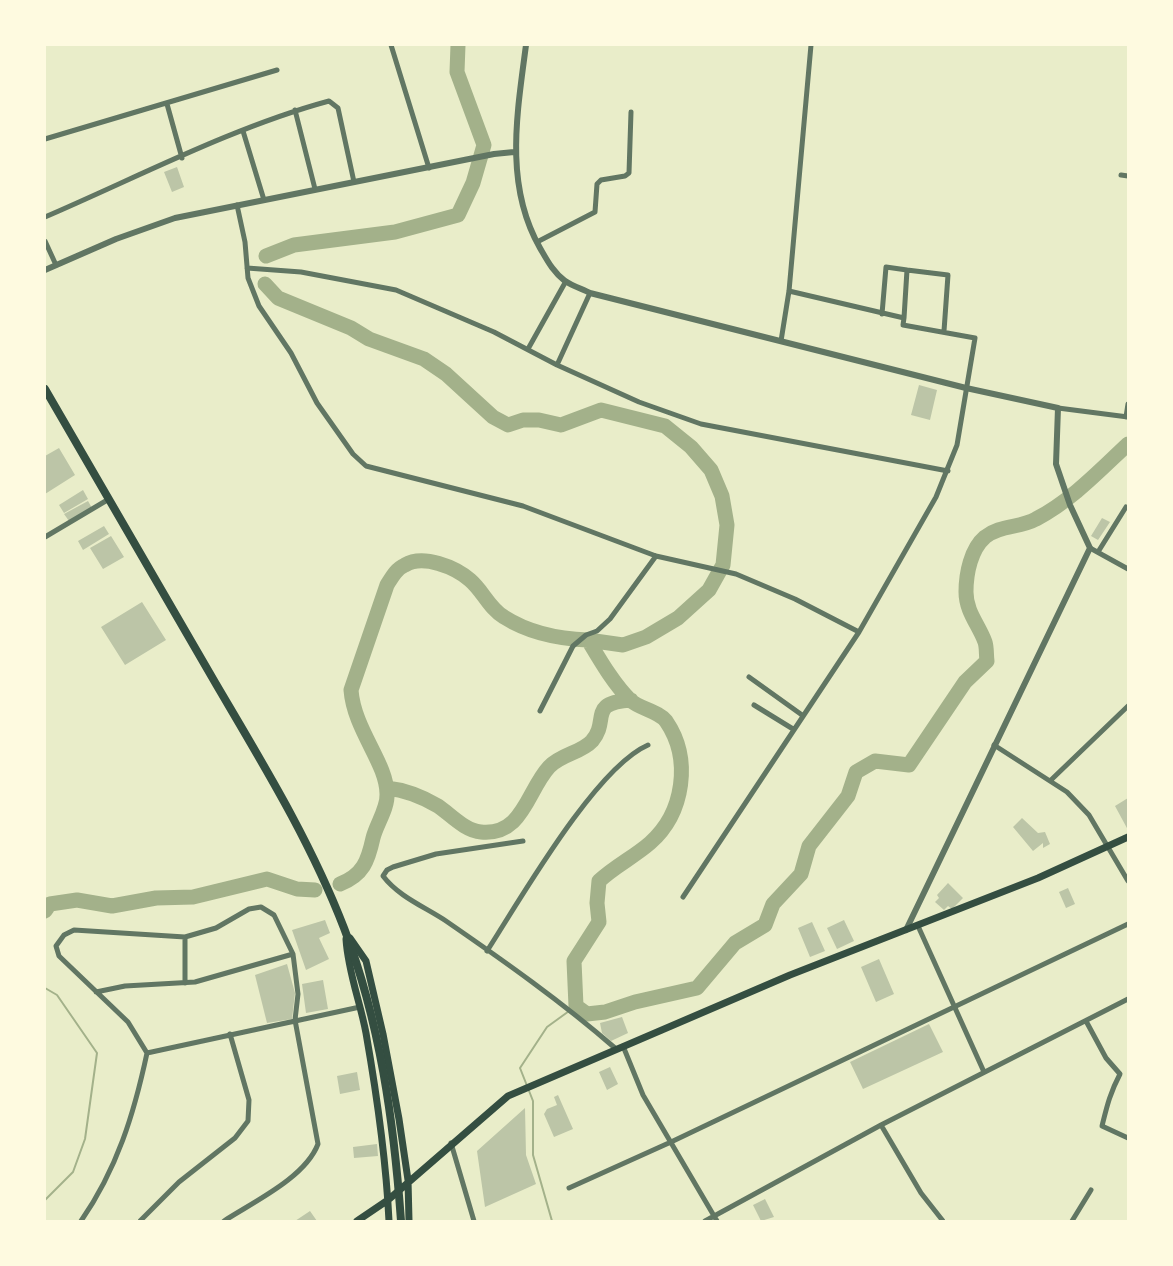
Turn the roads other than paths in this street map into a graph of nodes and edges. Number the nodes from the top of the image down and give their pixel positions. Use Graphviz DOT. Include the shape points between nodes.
graph roads {
  1 [pos="391,45"];
  2 [pos="525,45"];
  3 [pos="811,45"];
  4 [pos="277,70"];
  5 [pos="167,104"];
  6 [pos="295,110"];
  7 [pos="632,112"];
  8 [pos="243,131"];
  9 [pos="45,139"];
  10 [pos="514,152"];
  11 [pos="182,158"];
  12 [pos="429,168"];
  13 [pos="1121,175"];
  14 [pos="1128,176"];
  15 [pos="354,182"];
  16 [pos="315,189"];
  17 [pos="264,200"];
  18 [pos="237,205"];
  19 [pos="45,217"];
  20 [pos="45,241"];
  21 [pos="537,242"];
  22 [pos="56,265"];
  23 [pos="247,268"];
  24 [pos="45,270"];
  25 [pos="907,270"];
  26 [pos="566,281"];
  27 [pos="789,291"];
  28 [pos="590,293"];
  29 [pos="882,314"];
  30 [pos="904,318"];
  31 [pos="944,331"];
  32 [pos="781,340"];
  33 [pos="528,349"];
  34 [pos="557,364"];
  35 [pos="966,388"];
  36 [pos="45,389"];
  37 [pos="1128,404"];
  38 [pos="1058,408"];
  39 [pos="1127,417"];
  40 [pos="948,471"];
  41 [pos="109,499"];
  42 [pos="1126,507"];
  43 [pos="45,537"];
  44 [pos="1090,548"];
  45 [pos="1098,552"];
  46 [pos="656,556"];
  47 [pos="1128,569"];
  48 [pos="859,632"];
  49 [pos="749,677"];
  50 [pos="754,705"];
  51 [pos="1128,706"];
  52 [pos="540,711"];
  53 [pos="802,715"];
  54 [pos="792,729"];
  55 [pos="648,746"];
  56 [pos="994,746"];
  57 [pos="1051,780"];
  58 [pos="1128,837"];
  59 [pos="523,841"];
  60 [pos="1108,846"];
  61 [pos="1128,881"];
  62 [pos="683,897"];
  63 [pos="1128,924"];
  64 [pos="918,926"];
  65 [pos="906,930"];
  66 [pos="345,931"];
  67 [pos="185,937"];
  68 [pos="488,951"];
  69 [pos="293,954"];
  70 [pos="185,983"];
  71 [pos="96,992"];
  72 [pos="1128,999"];
  73 [pos="360,1006"];
  74 [pos="954,1008"];
  75 [pos="295,1020"];
  76 [pos="1086,1021"];
  77 [pos="230,1034"];
  78 [pos="623,1045"];
  79 [pos="615,1048"];
  80 [pos="147,1053"];
  81 [pos="984,1072"];
  82 [pos="881,1125"];
  83 [pos="1128,1138"];
  84 [pos="671,1142"];
  85 [pos="452,1143"];
  86 [pos="408,1180"];
  87 [pos="569,1188"];
  88 [pos="1091,1190"];
  89 [pos="388,1200"];
  90 [pos="715,1218"];
  91 [pos="81,1221"];
  92 [pos="140,1221"];
  93 [pos="224,1221"];
  94 [pos="357,1221"];
  95 [pos="389,1221"];
  96 [pos="401,1221"];
  97 [pos="409,1221"];
  98 [pos="474,1221"];
  99 [pos="705,1221"];
  100 [pos="943,1221"];
  101 [pos="1072,1221"];
  1 -- 12 [label="street"];
  2 -- 10 [label="street"];
  3 -- 27 [label="street"];
  4 -- 5 [label="street"];
  5 -- 9 [label="street"];
  5 -- 11 [label="street"];
  6 -- 8 [label="street"];
  6 -- 15 [label="street" via="329,101 338,108"];
  6 -- 16 [label="street"];
  7 -- 21 [label="street" via="629,173 601,180 597,184 595,212"];
  8 -- 11 [label="street"];
  8 -- 17 [label="street"];
  10 -- 12 [label="street"];
  10 -- 21 [label="street" via="520,197"];
  11 -- 19 [label="street"];
  12 -- 15 [label="street"];
  13 -- 14 [label="street"];
  15 -- 16 [label="street"];
  16 -- 17 [label="street"];
  17 -- 18 [label="street"];
  18 -- 22 [label="street" via="175,218"];
  18 -- 23 [label="street"];
  20 -- 22 [label="street"];
  21 -- 26 [label="street" via="552,269"];
  22 -- 24 [label="street"];
  23 -- 33 [label="street" via="301,272 396,290"];
  23 -- 46 [label="street" via="259,306 291,353 317,403 352,454 366,466 524,506"];
  25 -- 29 [label="street" via="886,267"];
  25 -- 30 [label="street"];
  25 -- 31 [label="street" via="948,275"];
  26 -- 28 [label="street"];
  26 -- 33 [label="street"];
  27 -- 29 [label="street"];
  27 -- 32 [label="street"];
  28 -- 32 [label="street"];
  28 -- 34 [label="street"];
  29 -- 30 [label="street"];
  30 -- 31 [label="street" via="903,325"];
  31 -- 35 [label="street" via="975,339"];
  32 -- 35 [label="street"];
  33 -- 34 [label="street"];
  34 -- 40 [label="street" via="639,402 700,424"];
  35 -- 38 [label="street"];
  35 -- 40 [label="street" via="957,445"];
  36 -- 41 [label="highway"];
  37 -- 39 [label="street"];
  38 -- 39 [label="street"];
  38 -- 44 [label="street" via="1056,464"];
  40 -- 48 [label="street"];
  41 -- 43 [label="street"];
  41 -- 66 [label="highway" via="285,800"];
  42 -- 45 [label="street"];
  44 -- 45 [label="street"];
  44 -- 56 [label="street"];
  45 -- 47 [label="street"];
  46 -- 48 [label="street" via="736,574"];
  46 -- 52 [label="street" via="610,619 573,646"];
  48 -- 53 [label="street"];
  49 -- 53 [label="street"];
  50 -- 54 [label="street"];
  51 -- 57 [label="street"];
  53 -- 54 [label="street"];
  54 -- 62 [label="street"];
  55 -- 68 [label="street" via="625,759 589,801"];
  56 -- 57 [label="street"];
  56 -- 65 [label="street"];
  57 -- 60 [label="street" via="1089,815"];
  58 -- 60 [label="main road"];
  59 -- 68 [label="street" via="436,854 393,867 383,876 403,894"];
  60 -- 61 [label="street"];
  60 -- 64 [label="main road"];
  63 -- 74 [label="street"];
  64 -- 65 [label="main road"];
  64 -- 74 [label="street"];
  65 -- 78 [label="main road"];
  66 -- 73 [label="main road" via="348,966"];
  66 -- 86 [label="main road" via="366,961"];
  66 -- 96 [label="highway" via="364,992 391,1114"];
  67 -- 69 [label="street" via="216,928 249,909 261,908 274,915"];
  67 -- 70 [label="street"];
  67 -- 71 [label="street" via="86,929 68,932 56,946 59,956"];
  68 -- 79 [label="street"];
  69 -- 70 [label="street"];
  69 -- 75 [label="street" via="298,994"];
  70 -- 71 [label="street" via="125,986"];
  71 -- 80 [label="street" via="128,1022"];
  72 -- 76 [label="street"];
  73 -- 75 [label="street"];
  73 -- 89 [label="main road" via="380,1119"];
  74 -- 81 [label="street"];
  74 -- 84 [label="street"];
  75 -- 77 [label="street"];
  75 -- 93 [label="street" via="318,1144 303,1168"];
  76 -- 81 [label="street"];
  76 -- 83 [label="street" via="1106,1058 1120,1074 1110,1090 1102,1126"];
  77 -- 80 [label="street"];
  77 -- 92 [label="street" via="249,1101 248,1121 235,1138 179,1182"];
  78 -- 79 [label="main road"];
  78 -- 84 [label="street" via="643,1095"];
  79 -- 85 [label="main road" via="522,1089"];
  80 -- 91 [label="street" via="135,1111 116,1162"];
  81 -- 82 [label="street"];
  82 -- 90 [label="street"];
  82 -- 100 [label="street" via="921,1193"];
  84 -- 87 [label="street"];
  84 -- 90 [label="street"];
  85 -- 86 [label="main road"];
  85 -- 98 [label="street"];
  86 -- 89 [label="main road"];
  86 -- 97 [label="main road"];
  88 -- 101 [label="street"];
  89 -- 94 [label="main road"];
  89 -- 95 [label="main road"];
  90 -- 99 [label="street"];
}
